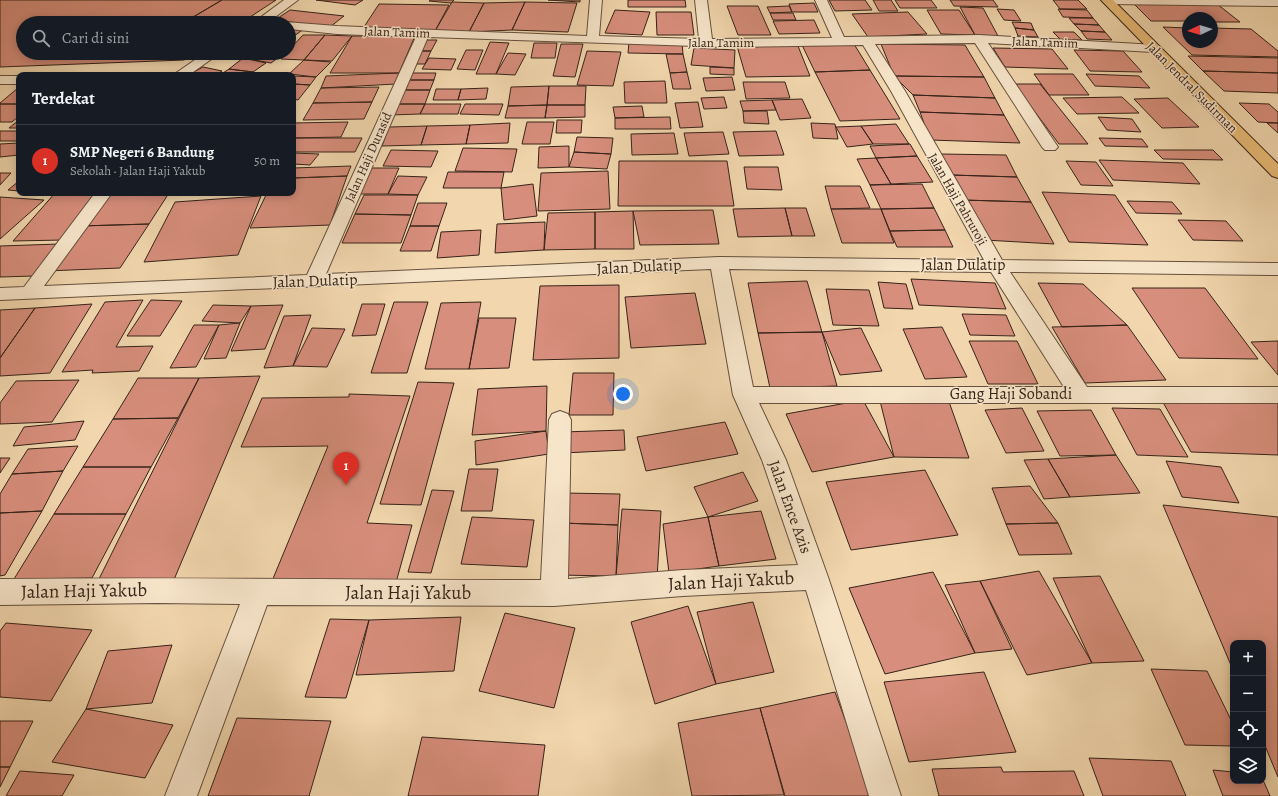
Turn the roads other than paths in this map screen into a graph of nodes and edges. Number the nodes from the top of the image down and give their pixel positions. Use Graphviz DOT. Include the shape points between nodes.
graph roads {
  1 [pos="292,0"];
  2 [pos="596,0"];
  3 [pos="701,0"];
  4 [pos="821,0"];
  5 [pos="1108,0"];
  6 [pos="1278,3"];
  7 [pos="269,16"];
  8 [pos="296,25"];
  9 [pos="424,33"];
  10 [pos="979,39"];
  11 [pos="593,40"];
  12 [pos="839,40"];
  13 [pos="867,41"];
  14 [pos="706,42"];
  15 [pos="1153,48"];
  16 [pos="203,60"];
  17 [pos="185,72"];
  18 [pos="0,80"];
  19 [pos="16,80"];
  20 [pos="1050,148"];
  21 [pos="1278,173"];
  22 [pos="102,196"];
  23 [pos="719,263"];
  24 [pos="996,265"];
  25 [pos="1278,269"];
  26 [pos="312,281"];
  27 [pos="29,292"];
  28 [pos="0,294"];
  29 [pos="1080,394"];
  30 [pos="744,395"];
  31 [pos="1278,395"];
  32 [pos="560,420"];
  33 [pos="815,577"];
  34 [pos="0,592"];
  35 [pos="258,592"];
  36 [pos="554,593"];
  37 [pos="181,796"];
  38 [pos="886,796"];
  1 -- 7 [label="street"];
  2 -- 11 [label="street"];
  3 -- 14 [label="street"];
  4 -- 12 [label="street"];
  5 -- 6 [label="street"];
  5 -- 15 [label="main road, Jalan Jendral Sudirman"];
  8 -- 9 [label="street, Jalan Tamim" via="337,30"];
  9 -- 11 [label="street, Jalan Tamim"];
  9 -- 26 [label="street, Jalan Haji Durasid"];
  10 -- 13 [label="street, Jalan Tamim"];
  10 -- 15 [label="street, Jalan Tamim"];
  10 -- 20 [label="street"];
  11 -- 14 [label="street, Jalan Tamim"];
  12 -- 13 [label="street, Jalan Tamim"];
  12 -- 14 [label="street, Jalan Tamim"];
  13 -- 24 [label="street, Jalan Haji Pahruroji"];
  15 -- 21 [label="main road, Jalan Jendral Sudirman"];
  16 -- 17 [label="street"];
  18 -- 19 [label="street"];
  22 -- 27 [label="street"];
  23 -- 24 [label="street, Jalan Dulatip"];
  23 -- 26 [label="street, Jalan Dulatip"];
  23 -- 30 [label="street, Jalan Ence Azis"];
  24 -- 25 [label="street, Jalan Dulatip"];
  24 -- 29 [label="street, Jalan Haji Pahruroji"];
  26 -- 27 [label="street, Jalan Dulatip"];
  27 -- 28 [label="street, Jalan Dulatip"];
  29 -- 30 [label="street, Gang Haji Sobandi"];
  29 -- 31 [label="street, Gang Haji Sobandi"];
  30 -- 33 [label="street, Jalan Ence Azis" via="774,460"];
  32 -- 36 [label="street"];
  33 -- 36 [label="street, Jalan Haji Yakub" via="682,583"];
  33 -- 38 [label="street, Jalan Ence Azis"];
  34 -- 35 [label="street, Jalan Haji Yakub"];
  35 -- 36 [label="street, Jalan Haji Yakub"];
  35 -- 37 [label="street"];
}
